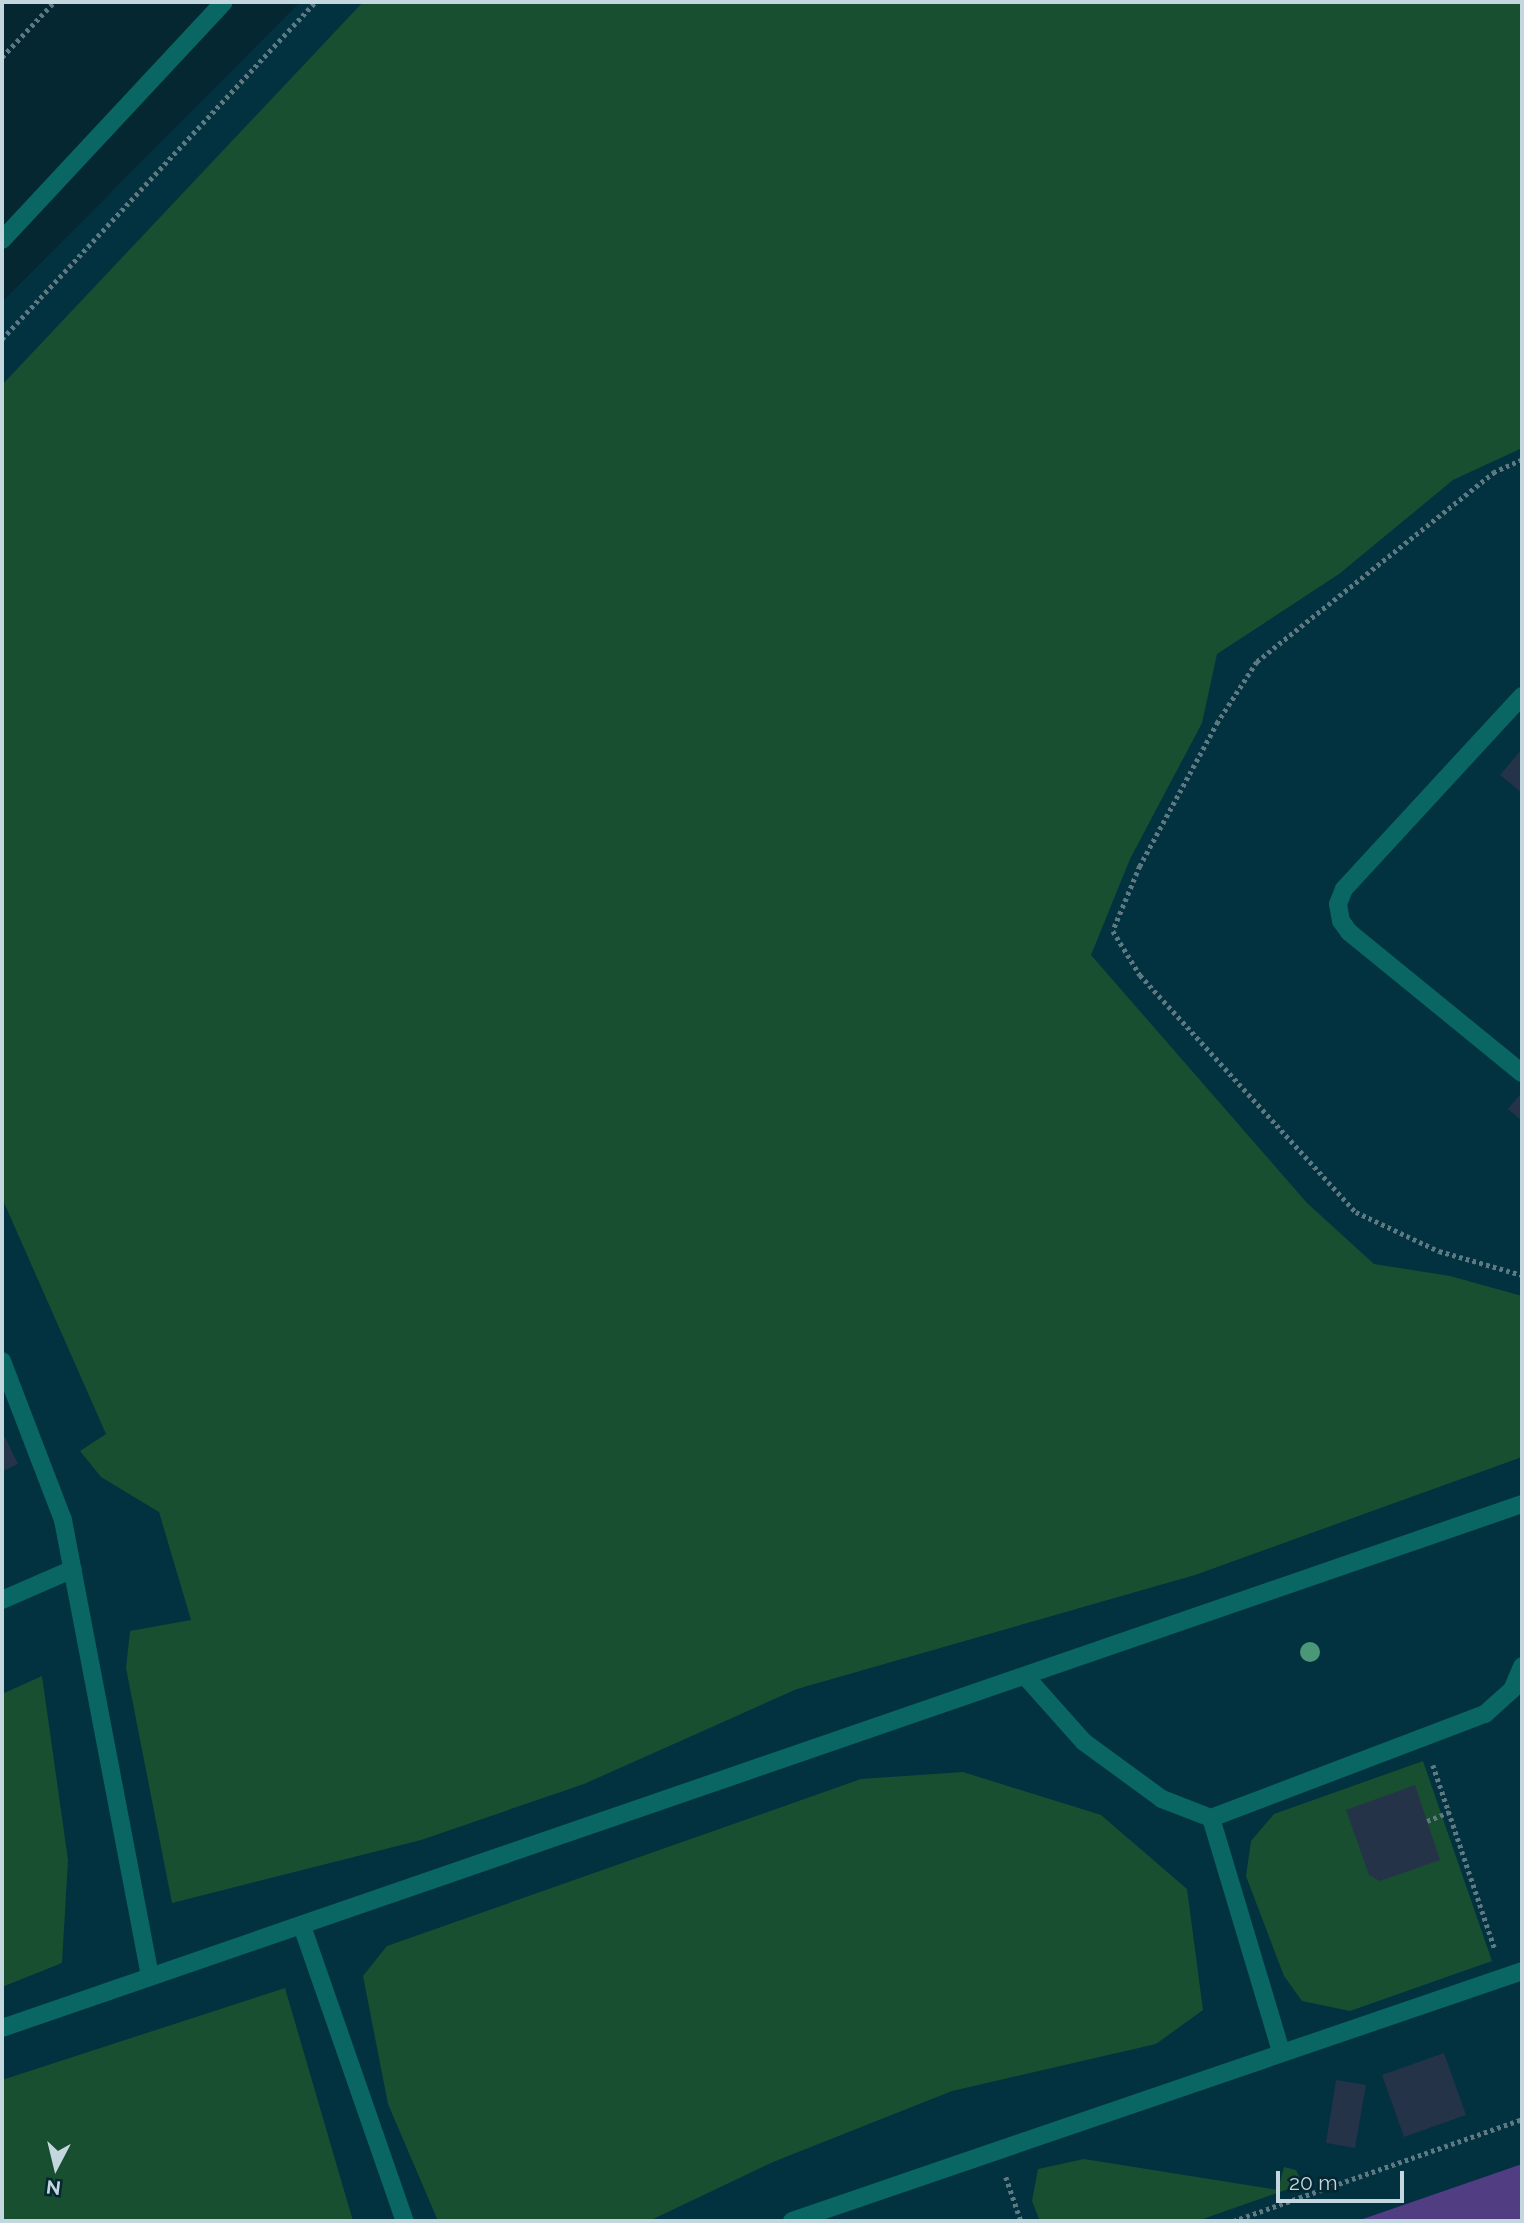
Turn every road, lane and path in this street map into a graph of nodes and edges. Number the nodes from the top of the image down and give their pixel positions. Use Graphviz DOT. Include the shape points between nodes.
graph roads {
  1 [pos="54,2"];
  2 [pos="224,2"];
  3 [pos="315,2"];
  4 [pos="2,57"];
  5 [pos="2,240"];
  6 [pos="2,339"];
  7 [pos="1522,460"];
  8 [pos="1522,696"];
  9 [pos="1522,1073"];
  10 [pos="1522,1275"];
  11 [pos="2,1361"];
  12 [pos="1522,1504"];
  13 [pos="73,1569"];
  14 [pos="2,1600"];
  15 [pos="1522,1666"];
  16 [pos="1026,1677"];
  17 [pos="1424,1737"];
  18 [pos="1449,1812"];
  19 [pos="1211,1818"];
  20 [pos="1427,1821"];
  21 [pos="302,1926"];
  22 [pos="1522,1971"];
  23 [pos="150,1976"];
  24 [pos="1504,1976"];
  25 [pos="2,2028"];
  26 [pos="1281,2051"];
  27 [pos="1522,2119"];
  28 [pos="997,2150"];
  29 [pos="405,2221"];
  30 [pos="792,2221"];
  31 [pos="1021,2221"];
  32 [pos="1233,2221"];
  1 -- 4 [label="path"];
  2 -- 5 [label="street"];
  3 -- 6 [label="path"];
  7 -- 10 [label="path" via="1495,472 1257,662 1218,722 1153,842 1113,931 1140,975 1356,1212 1439,1251"];
  8 -- 9 [label="street" via="1343,889 1338,904 1340,921 1349,932"];
  11 -- 13 [label="street" via="63,1520"];
  12 -- 16 [label="street"];
  13 -- 14 [label="street"];
  13 -- 23 [label="street"];
  15 -- 17 [label="street" via="1512,1690 1485,1714"];
  16 -- 19 [label="street" via="1084,1742 1162,1799"];
  16 -- 21 [label="street"];
  17 -- 18 [label="path"];
  17 -- 19 [label="street"];
  18 -- 20 [label="path"];
  18 -- 24 [label="path"];
  19 -- 26 [label="street"];
  21 -- 23 [label="street"];
  21 -- 29 [label="street"];
  22 -- 24 [label="street"];
  23 -- 25 [label="street"];
  24 -- 26 [label="street"];
  26 -- 28 [label="street"];
  27 -- 32 [label="path"];
  28 -- 30 [label="street"];
  28 -- 31 [label="path"];
}
